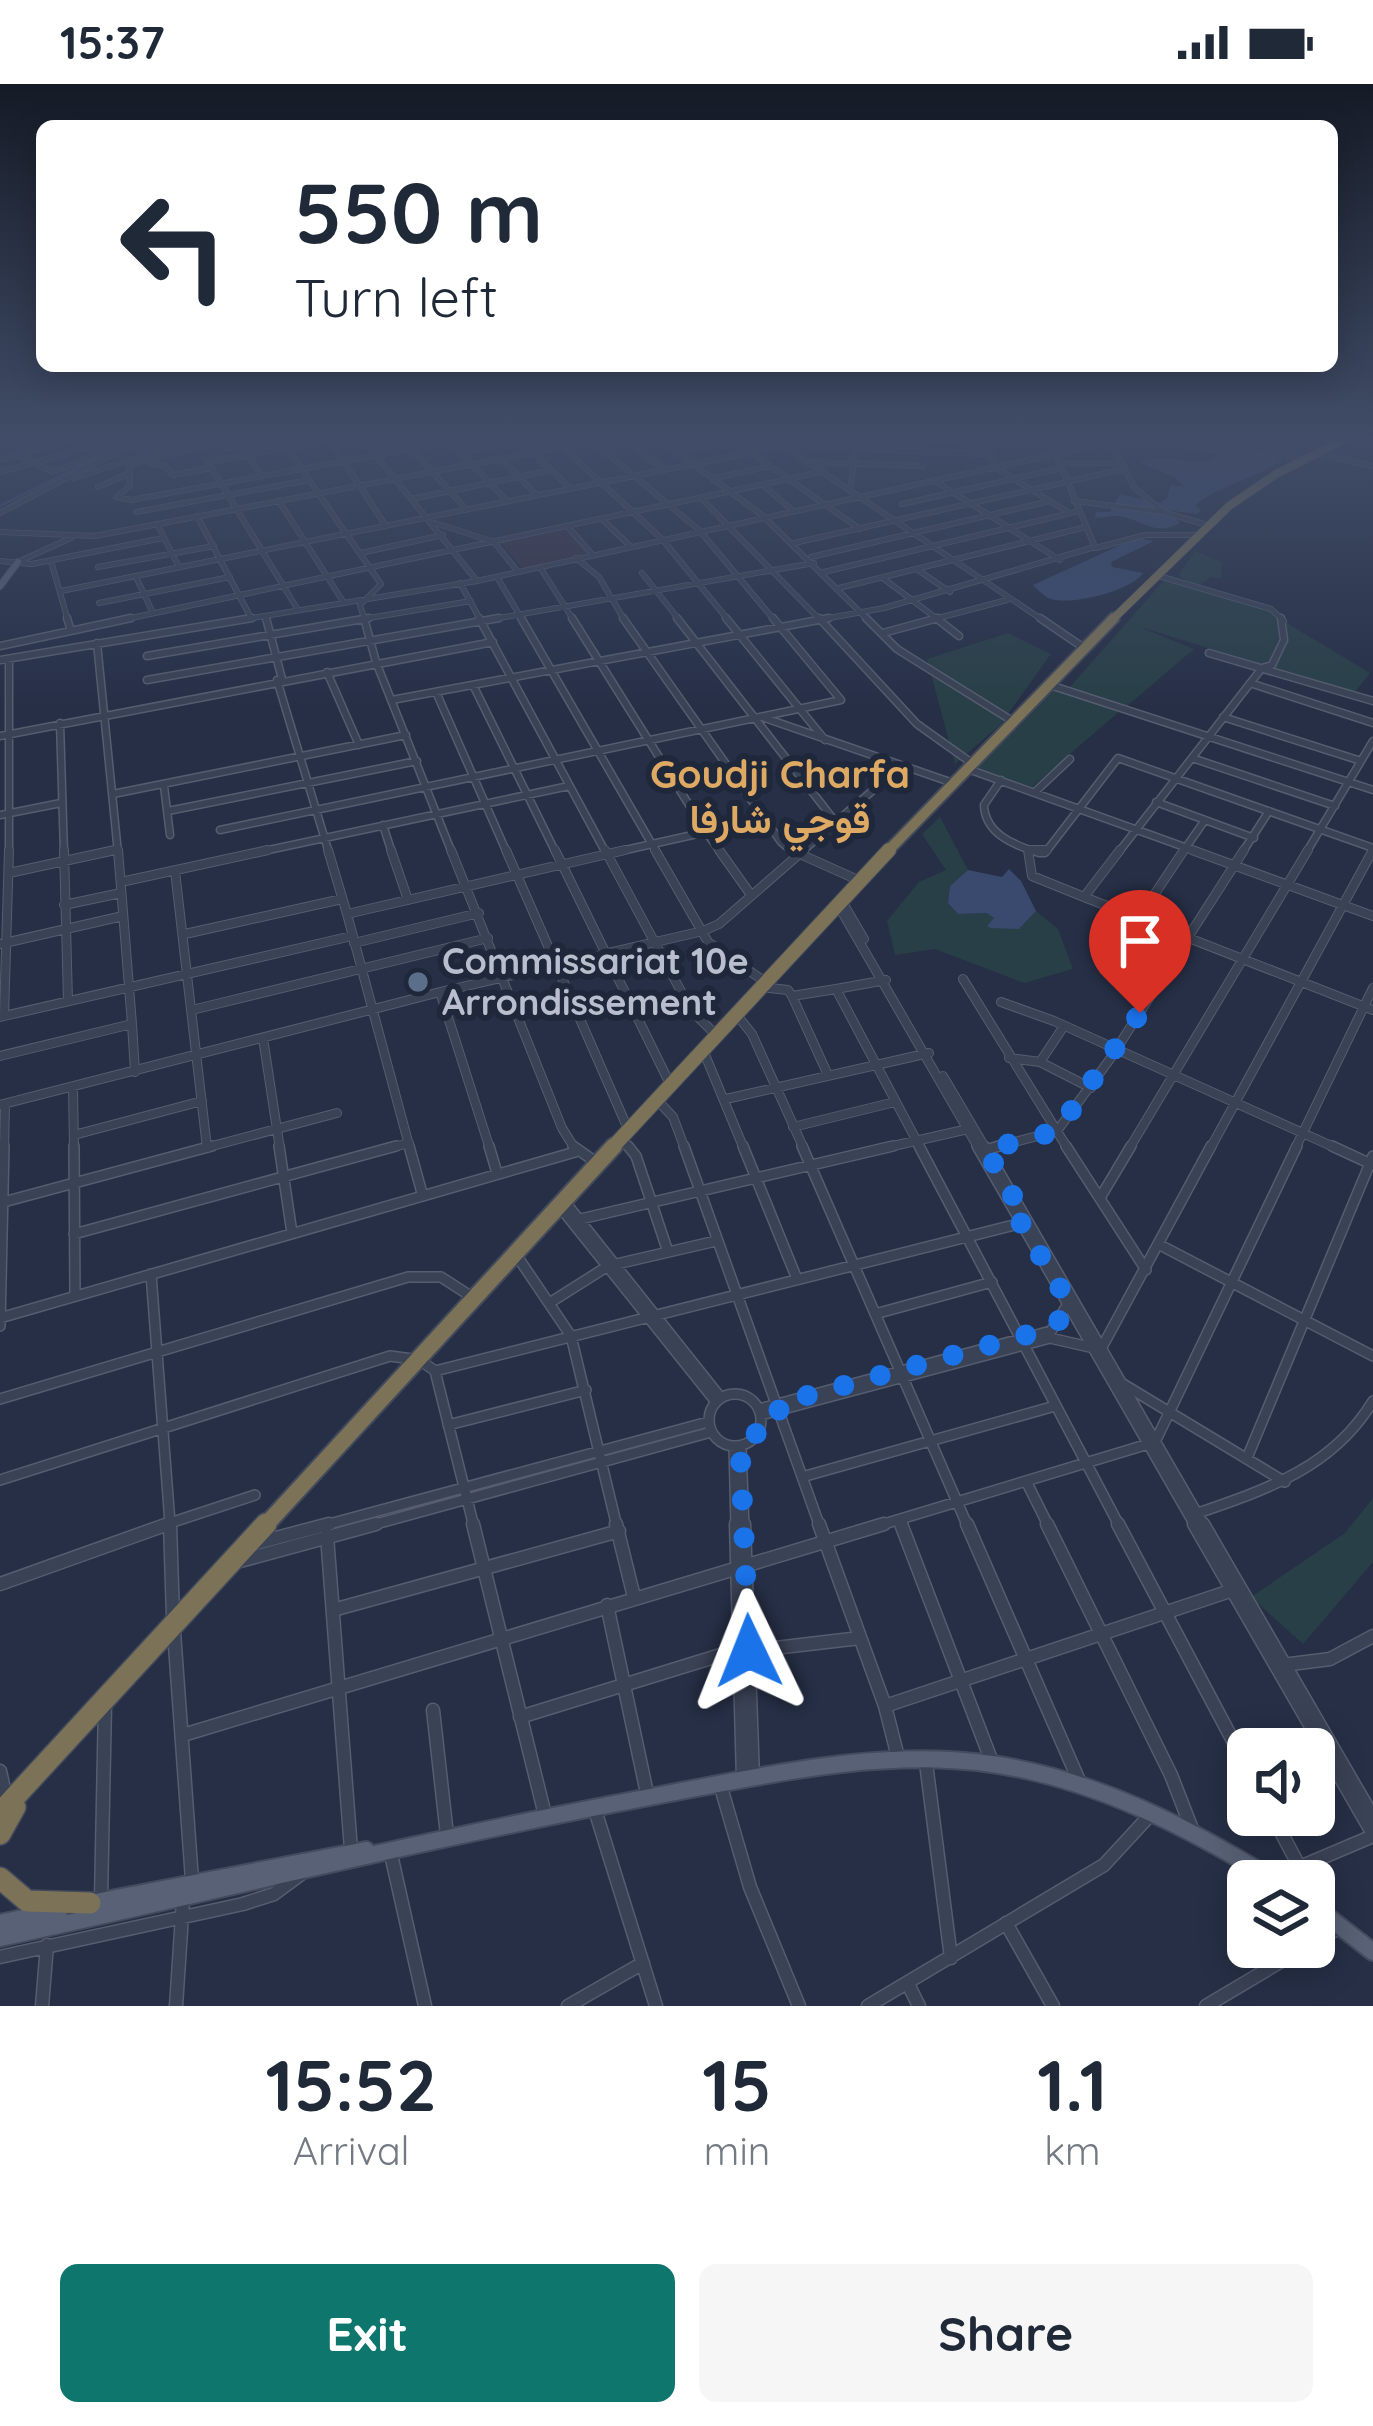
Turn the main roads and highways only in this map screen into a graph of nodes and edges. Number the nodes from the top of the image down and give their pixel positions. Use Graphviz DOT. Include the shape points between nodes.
graph roads {
  1 [pos="1206,528"];
  2 [pos="18,562"];
  3 [pos="2,581"];
  4 [pos="32,1780"];
  5 [pos="4,1809"];
  6 [pos="0,1834"];
  7 [pos="385,1849"];
  8 [pos="1242,1860"];
  9 [pos="0,1878"];
  10 [pos="95,1902"];
  11 [pos="1335,1921"];
  12 [pos="0,1923"];
  13 [pos="0,1938"];
  14 [pos="1373,1952"];
  1 -- 4 [label="highway" via="839,902"];
  2 -- 3 [label="main road"];
  4 -- 5 [label="highway"];
  4 -- 6 [label="highway"];
  7 -- 8 [label="main road" via="898,1757 993,1764 1080,1784 1193,1830"];
  7 -- 10 [label="main road"];
  7 -- 13 [label="main road" via="182,1909"];
  9 -- 10 [label="highway" via="11,1896 29,1903"];
  10 -- 12 [label="main road"];
  11 -- 14 [label="main road"];
}
